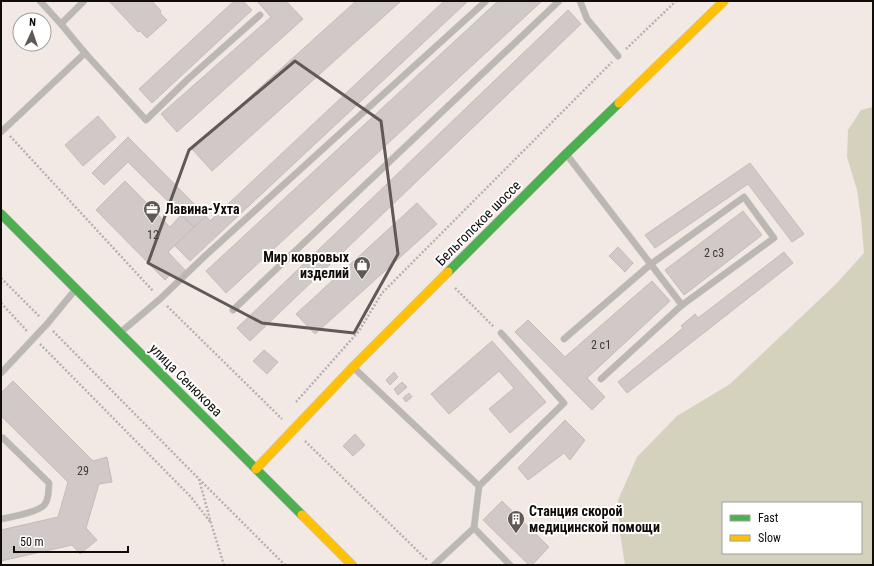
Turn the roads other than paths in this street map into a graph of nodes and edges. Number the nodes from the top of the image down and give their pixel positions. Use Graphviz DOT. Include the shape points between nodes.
graph roads {
  1 [pos="40,1"];
  2 [pos="84,1"];
  3 [pos="486,1"];
  4 [pos="559,1"];
  5 [pos="580,1"];
  6 [pos="724,1"];
  7 [pos="260,16"];
  8 [pos="61,24"];
  9 [pos="85,53"];
  10 [pos="618,56"];
  11 [pos="2,131"];
  12 [pos="566,154"];
  13 [pos="1,214"];
  14 [pos="651,264"];
  15 [pos="76,289"];
  16 [pos="682,305"];
  17 [pos="233,310"];
  18 [pos="120,333"];
  19 [pos="501,333"];
  20 [pos="564,339"];
  21 [pos="353,367"];
  22 [pos="1,373"];
  23 [pos="601,380"];
  24 [pos="2,438"];
  25 [pos="256,469"];
  26 [pos="479,486"];
  27 [pos="1,519"];
  28 [pos="474,528"];
  29 [pos="352,565"];
  30 [pos="433,565"];
  31 [pos="510,565"];
  1 -- 8 [label="lane"];
  2 -- 8 [label="lane"];
  3 -- 18 [label="lane"];
  4 -- 17 [label="lane"];
  5 -- 10 [label="lane" via="588,19"];
  6 -- 12 [label="street, Бельгопское шоссе"];
  7 -- 9 [label="lane" via="146,120"];
  8 -- 9 [label="lane"];
  9 -- 11 [label="lane"];
  12 -- 14 [label="lane"];
  12 -- 21 [label="street, Бельгопское шоссе"];
  13 -- 15 [label="street, улица Сенюкова"];
  14 -- 16 [label="lane"];
  14 -- 16 [label="lane" via="744,197 774,238"];
  14 -- 20 [label="lane"];
  15 -- 18 [label="street, улица Сенюкова"];
  15 -- 22 [label="lane"];
  16 -- 23 [label="lane"];
  18 -- 25 [label="street, улица Сенюкова"];
  19 -- 26 [label="lane" via="564,403"];
  21 -- 25 [label="street, Бельгопское шоссе"];
  21 -- 26 [label="lane"];
  24 -- 27 [label="lane" via="49,483 50,492 45,505 38,510"];
  25 -- 29 [label="street, улица Сенюкова"];
  26 -- 28 [label="lane"];
  28 -- 30 [label="lane"];
  28 -- 31 [label="lane"];
}
